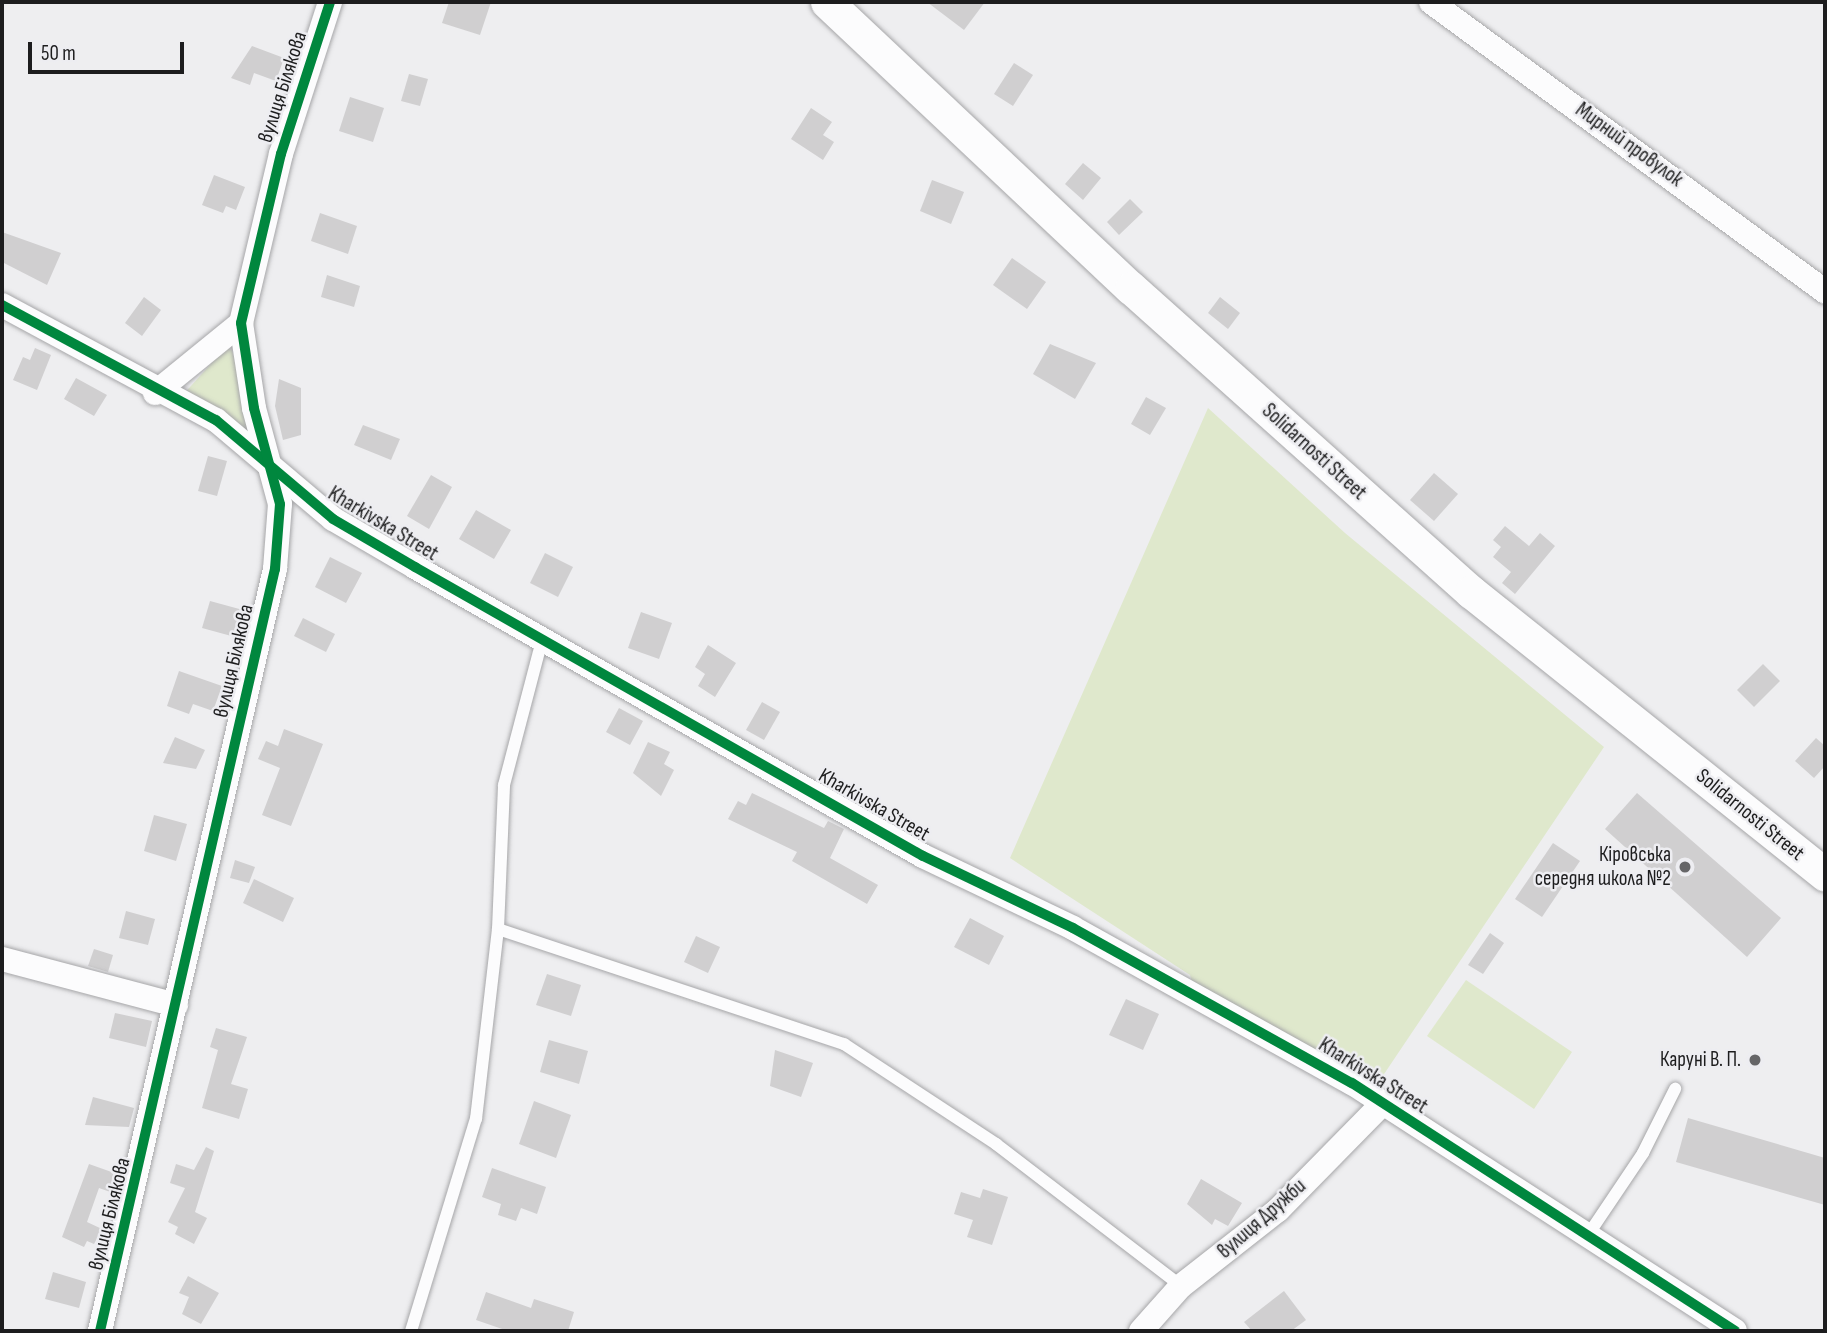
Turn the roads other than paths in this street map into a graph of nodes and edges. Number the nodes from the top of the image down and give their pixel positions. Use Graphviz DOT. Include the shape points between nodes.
graph roads {
  1 [pos="330,2"];
  2 [pos="827,2"];
  3 [pos="1431,2"];
  4 [pos="1825,291"];
  5 [pos="2,305"];
  6 [pos="241,323"];
  7 [pos="155,393"];
  8 [pos="268,461"];
  9 [pos="543,635"];
  10 [pos="1825,876"];
  11 [pos="498,929"];
  12 [pos="2,959"];
  13 [pos="176,1005"];
  14 [pos="1675,1089"];
  15 [pos="1382,1104"];
  16 [pos="1588,1235"];
  17 [pos="1181,1286"];
  18 [pos="100,1331"];
  19 [pos="411,1331"];
  20 [pos="1141,1331"];
  21 [pos="1735,1331"];
  1 -- 6 [label="street, вулиця Білякова" via="281,154"];
  2 -- 10 [label="main road, Solidarnosti Street" via="1131,288 1471,592"];
  3 -- 4 [label="street, Мирний провулок"];
  5 -- 7 [label="street, Kharkivska Street"];
  6 -- 7 [label="street"];
  6 -- 8 [label="street, вулиця Білякова"];
  7 -- 8 [label="street, Kharkivska Street" via="216,420"];
  8 -- 9 [label="street, Kharkivska Street" via="333,519"];
  8 -- 13 [label="street, вулиця Білякова" via="280,504 275,569"];
  9 -- 11 [label="lane" via="504,785"];
  9 -- 15 [label="street, Kharkivska Street" via="923,856 1252,1024"];
  11 -- 17 [label="lane" via="844,1044 996,1144"];
  11 -- 19 [label="lane" via="476,1119"];
  12 -- 13 [label="street"];
  13 -- 18 [label="street, вулиця Білякова"];
  14 -- 16 [label="lane" via="1643,1153"];
  15 -- 16 [label="street, Kharkivska Street"];
  15 -- 17 [label="street, вулиця Дружби" via="1278,1210"];
  16 -- 21 [label="street, Kharkivska Street"];
  17 -- 20 [label="street, вулиця Дружби"];
}
